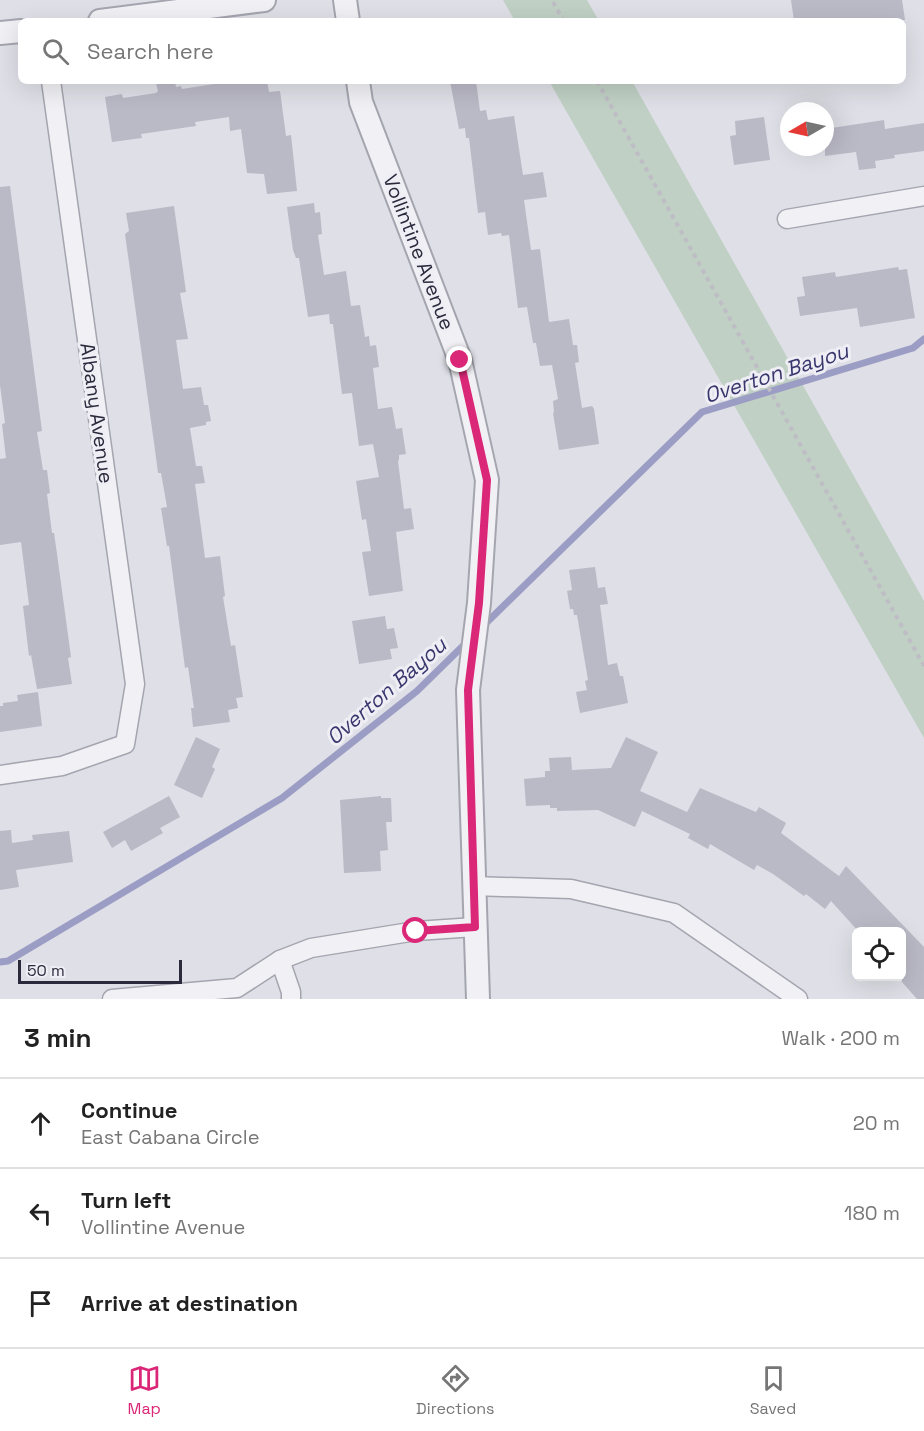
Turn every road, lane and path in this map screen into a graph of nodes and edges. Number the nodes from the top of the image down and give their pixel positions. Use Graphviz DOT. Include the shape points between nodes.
graph roads {
  1 [pos="264,0"];
  2 [pos="345,0"];
  3 [pos="553,2"];
  4 [pos="123,18"];
  5 [pos="348,18"];
  6 [pos="562,18"];
  7 [pos="18,30"];
  8 [pos="0,33"];
  9 [pos="51,84"];
  10 [pos="358,84"];
  11 [pos="599,84"];
  12 [pos="924,196"];
  13 [pos="787,219"];
  14 [pos="924,666"];
  15 [pos="0,775"];
  16 [pos="474,886"];
  17 [pos="475,927"];
  18 [pos="280,960"];
  19 [pos="114,999"];
  20 [pos="291,999"];
  21 [pos="478,999"];
  22 [pos="798,999"];
  1 -- 4 [label="street"];
  2 -- 5 [label="street"];
  3 -- 6 [label="path"];
  7 -- 8 [label="street"];
  9 -- 15 [label="street, Albany Avenue" via="135,684 125,744 62,766"];
  10 -- 16 [label="street, Vollintine Avenue" via="361,102 460,360 487,480 479,603 468,690"];
  11 -- 14 [label="path"];
  12 -- 13 [label="street"];
  16 -- 17 [label="street, Vollintine Avenue"];
  16 -- 22 [label="street" via="571,889 674,913"];
  17 -- 18 [label="street" via="352,941 311,948"];
  17 -- 21 [label="street, Vollintine Avenue"];
  18 -- 19 [label="street" via="237,988"];
  18 -- 20 [label="street"];
}
